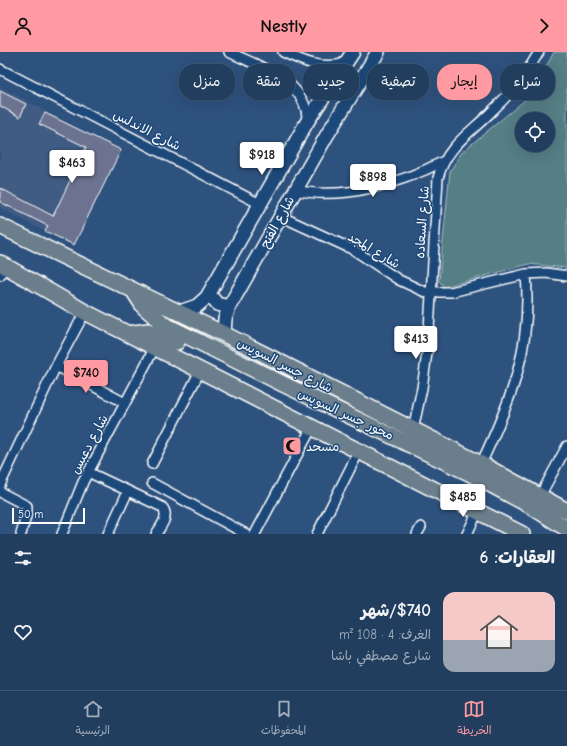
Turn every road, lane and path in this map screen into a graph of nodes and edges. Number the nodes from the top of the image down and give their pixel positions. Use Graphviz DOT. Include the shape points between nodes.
graph roads {
  1 [pos="229,52"];
  2 [pos="283,52"];
  3 [pos="353,52"];
  4 [pos="378,52"];
  5 [pos="539,52"];
  6 [pos="346,63"];
  7 [pos="0,69"];
  8 [pos="308,122"];
  9 [pos="326,134"];
  10 [pos="444,160"];
  11 [pos="295,190"];
  12 [pos="260,204"];
  13 [pos="280,216"];
  14 [pos="0,226"];
  15 [pos="2,268"];
  16 [pos="526,274"];
  17 [pos="567,276"];
  18 [pos="133,290"];
  19 [pos="430,293"];
  20 [pos="209,294"];
  21 [pos="229,307"];
  22 [pos="85,312"];
  23 [pos="180,312"];
  24 [pos="128,334"];
  25 [pos="224,334"];
  26 [pos="155,347"];
  27 [pos="56,366"];
  28 [pos="200,371"];
  29 [pos="125,403"];
  30 [pos="312,427"];
  31 [pos="413,430"];
  32 [pos="567,446"];
  33 [pos="359,451"];
  34 [pos="152,464"];
  35 [pos="480,464"];
  36 [pos="88,472"];
  37 [pos="152,483"];
  38 [pos="0,485"];
  39 [pos="128,491"];
  40 [pos="0,492"];
  41 [pos="540,496"];
  42 [pos="567,510"];
  43 [pos="478,511"];
  44 [pos="559,529"];
  45 [pos="21,534"];
  46 [pos="62,534"];
  47 [pos="108,534"];
  48 [pos="156,534"];
  49 [pos="246,534"];
  50 [pos="255,534"];
  51 [pos="317,534"];
  52 [pos="467,534"];
  53 [pos="522,534"];
  1 -- 8 [label="street" via="291,84 304,101"];
  2 -- 6 [label="street" via="316,65"];
  3 -- 6 [label="main road, شارع الفتح"];
  4 -- 9 [label="main road, شارع الفتح"];
  5 -- 10 [label="street, شارع السعاده" via="507,96 455,144"];
  6 -- 8 [label="main road, شارع الفتح"];
  7 -- 12 [label="street, شارع الاندلس"];
  8 -- 9 [label="main road"];
  8 -- 12 [label="main road, شارع الفتح"];
  9 -- 11 [label="main road, شارع الفتح"];
  10 -- 11 [label="street" via="406,178 366,189 316,193"];
  10 -- 19 [label="street, شارع السعاده" via="438,178"];
  11 -- 13 [label="main road, شارع الفتح"];
  12 -- 20 [label="main road, شارع الفتح"];
  13 -- 19 [label="street, شارع المجد" via="354,250 408,286"];
  13 -- 21 [label="main road, شارع الفتح"];
  14 -- 18 [label="main road, شارع جسر السويس"];
  15 -- 22 [label="main road"];
  16 -- 17 [label="street, شارع المجد"];
  16 -- 19 [label="street, شارع المجد" via="456,291"];
  16 -- 35 [label="street" via="526,325 520,366 506,410"];
  18 -- 23 [label="main road, شارع جسر السويس"];
  18 -- 44 [label="main road, محور جسر السويس" via="144,308 165,325 469,472"];
  19 -- 31 [label="street, شارع السعاده" via="426,362"];
  20 -- 21 [label="main road" via="217,304"];
  20 -- 23 [label="main road, شارع الفتح" via="197,306"];
  21 -- 25 [label="main road, شارع الفتح"];
  22 -- 24 [label="main road"];
  22 -- 27 [label="street"];
  23 -- 25 [label="main road, شارع جسر السويس"];
  24 -- 26 [label="main road"];
  24 -- 44 [label="main road, محور جسر السويس" via="141,331 161,335"];
  25 -- 31 [label="main road, شارع جسر السويس"];
  26 -- 28 [label="main road"];
  26 -- 29 [label="street, شارع دعبس"];
  27 -- 29 [label="street"];
  27 -- 38 [label="street"];
  28 -- 30 [label="main road"];
  28 -- 34 [label="street"];
  29 -- 36 [label="street, شارع دعبس"];
  30 -- 33 [label="main road"];
  30 -- 50 [label="street"];
  31 -- 35 [label="main road, شارع جسر السويس"];
  32 -- 41 [label="street"];
  33 -- 43 [label="main road"];
  33 -- 51 [label="street"];
  35 -- 41 [label="main road, شارع جسر السويس"];
  36 -- 39 [label="street"];
  36 -- 46 [label="street, شارع دعبس"];
  37 -- 49 [label="street"];
  39 -- 47 [label="street"];
  39 -- 48 [label="street" via="164,509 166,516"];
  40 -- 45 [label="street" via="27,506 28,513"];
  41 -- 42 [label="main road, شارع جسر السويس"];
  43 -- 52 [label="street"];
  43 -- 53 [label="main road"];
}
